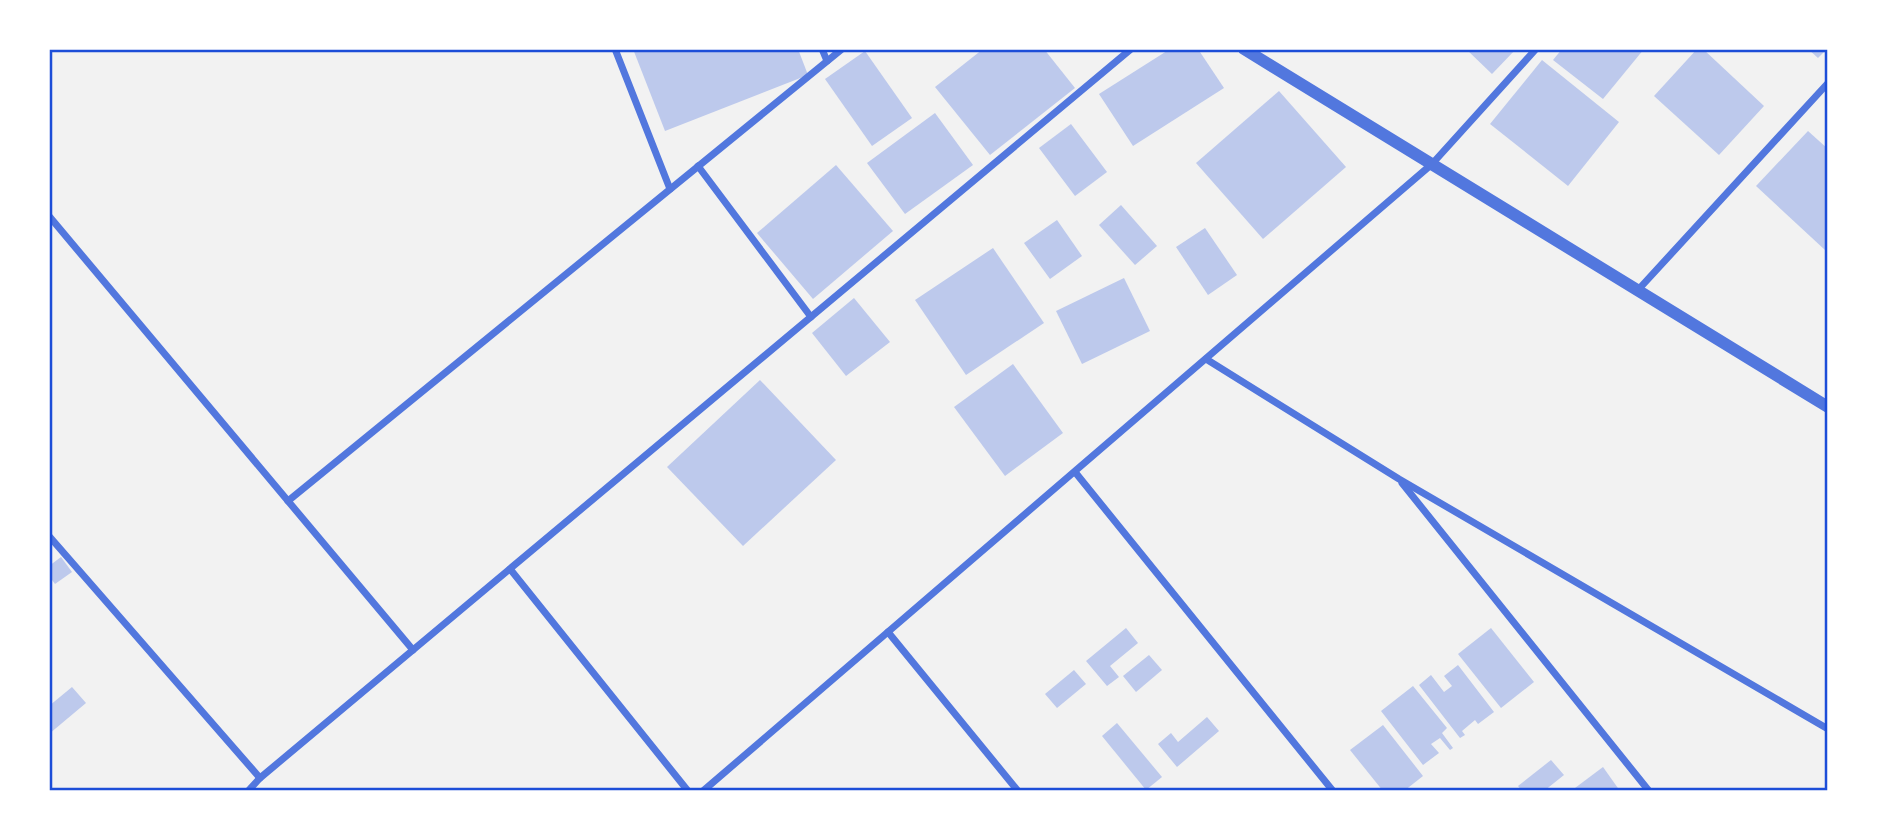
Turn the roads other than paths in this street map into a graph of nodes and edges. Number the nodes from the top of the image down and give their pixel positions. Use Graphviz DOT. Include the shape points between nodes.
graph roads {
  1 [pos="615,49"];
  2 [pos="822,49"];
  3 [pos="842,49"];
  4 [pos="1131,49"];
  5 [pos="1244,49"];
  6 [pos="1536,49"];
  7 [pos="827,61"];
  8 [pos="1828,83"];
  9 [pos="1432,164"];
  10 [pos="698,166"];
  11 [pos="670,189"];
  12 [pos="49,215"];
  13 [pos="1638,290"];
  14 [pos="811,317"];
  15 [pos="1206,359"];
  16 [pos="1828,407"];
  17 [pos="1074,472"];
  18 [pos="1399,479"];
  19 [pos="288,501"];
  20 [pos="49,536"];
  21 [pos="510,569"];
  22 [pos="888,632"];
  23 [pos="414,650"];
  24 [pos="1828,729"];
  25 [pos="260,778"];
  26 [pos="248,791"];
  27 [pos="688,791"];
  28 [pos="703,791"];
  29 [pos="1018,791"];
  30 [pos="1333,791"];
  31 [pos="1649,791"];
  1 -- 11 [label="street"];
  2 -- 7 [label="street"];
  3 -- 7 [label="street"];
  4 -- 14 [label="street"];
  5 -- 9 [label="street"];
  6 -- 9 [label="street"];
  7 -- 10 [label="street"];
  8 -- 13 [label="street"];
  9 -- 13 [label="street"];
  9 -- 15 [label="street"];
  10 -- 11 [label="street"];
  10 -- 14 [label="street"];
  11 -- 19 [label="street"];
  12 -- 19 [label="street"];
  13 -- 16 [label="street"];
  14 -- 21 [label="street"];
  15 -- 17 [label="street"];
  15 -- 18 [label="street"];
  17 -- 22 [label="street"];
  17 -- 30 [label="street"];
  18 -- 24 [label="street"];
  18 -- 31 [label="street"];
  19 -- 23 [label="street"];
  20 -- 25 [label="street"];
  21 -- 23 [label="street"];
  21 -- 27 [label="street"];
  22 -- 28 [label="street"];
  22 -- 29 [label="street"];
  23 -- 25 [label="street"];
  25 -- 26 [label="street"];
}
